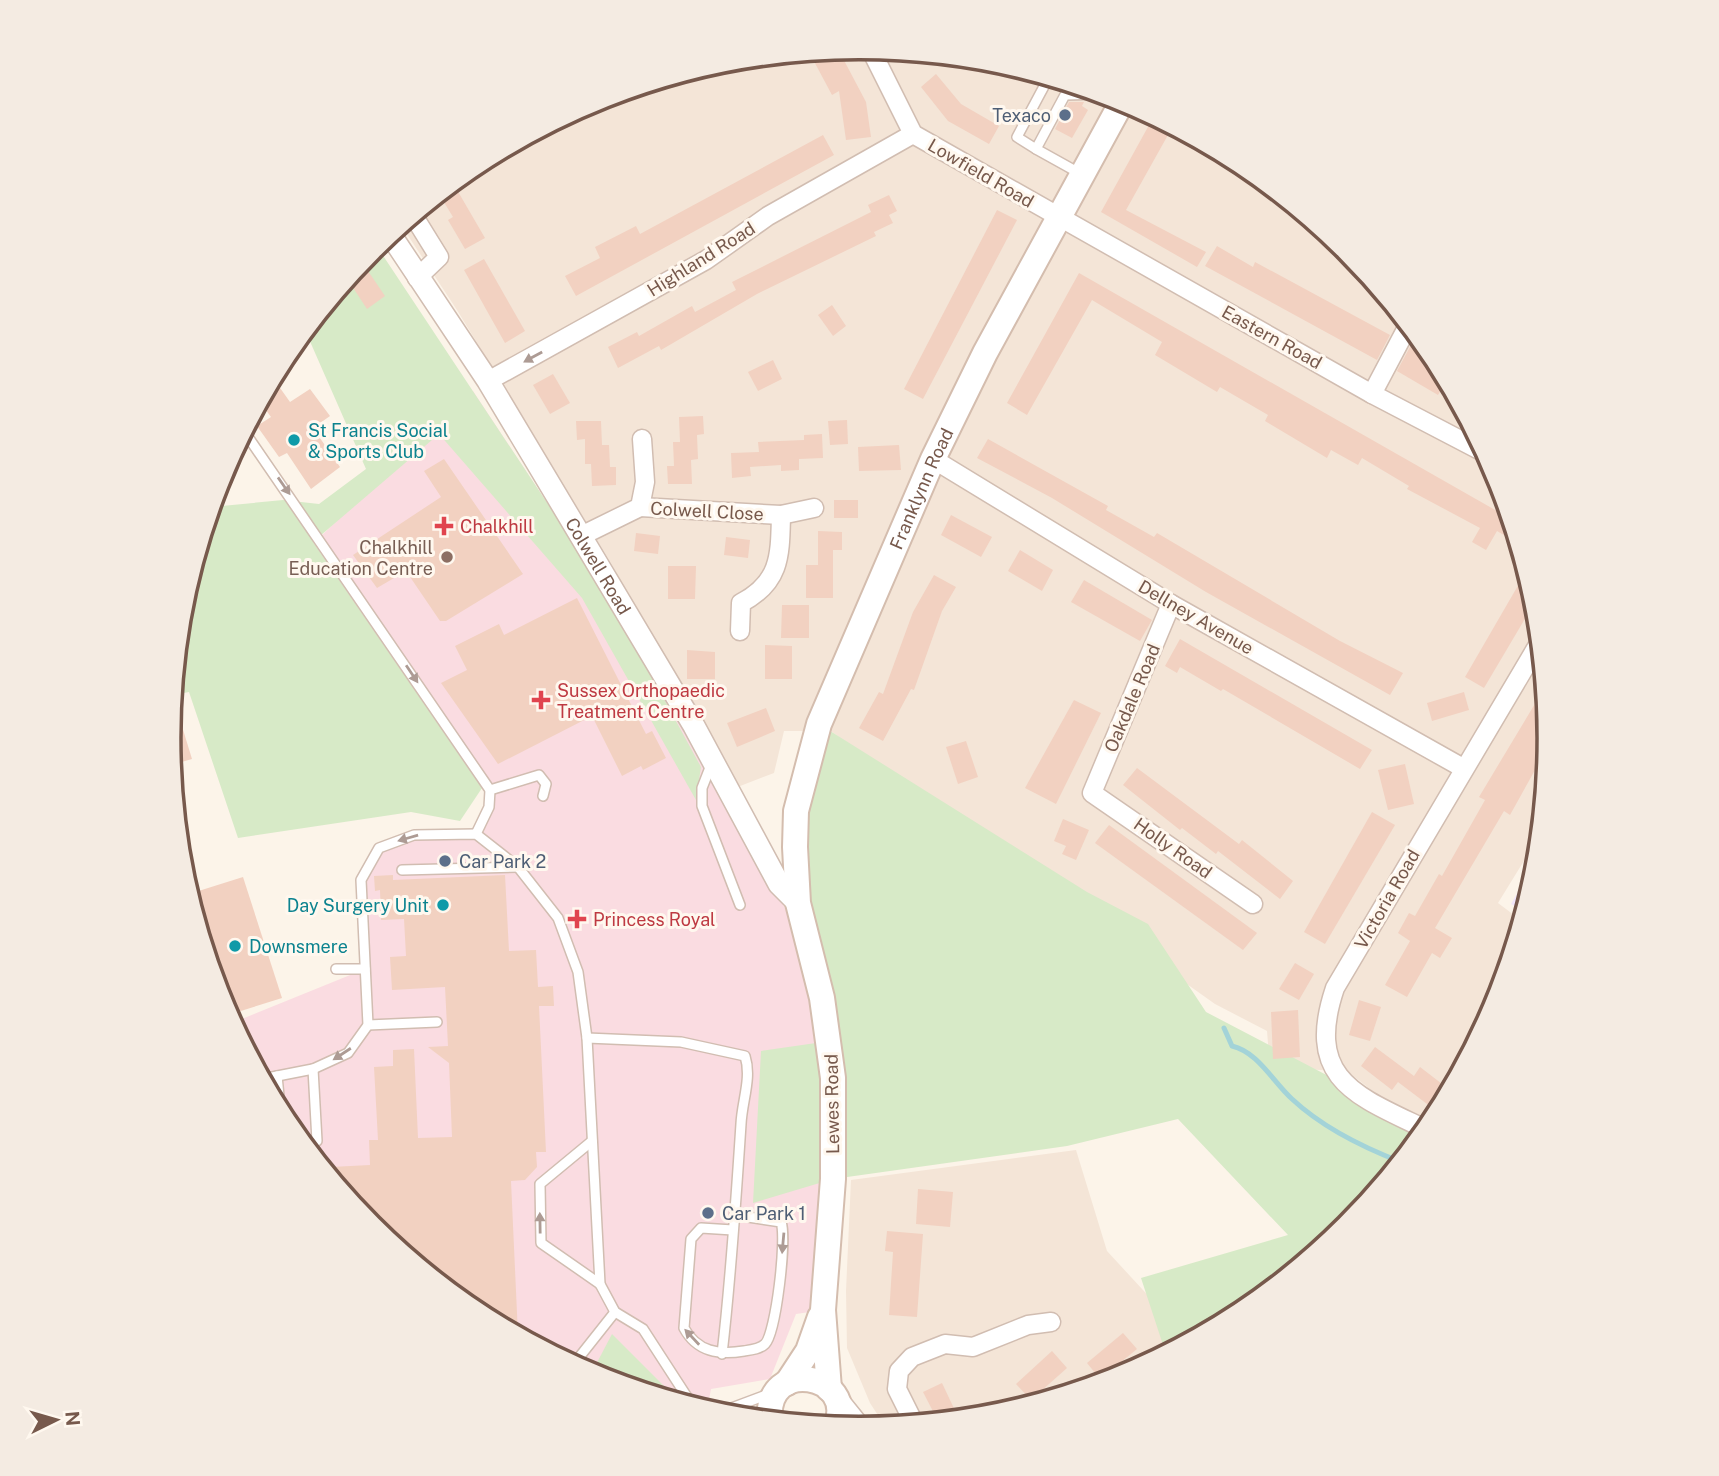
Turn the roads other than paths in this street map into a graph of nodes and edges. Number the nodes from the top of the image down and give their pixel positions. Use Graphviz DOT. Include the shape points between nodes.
graph roads {
  1 [pos="876,60"];
  2 [pos="1044,86"];
  3 [pos="1074,95"];
  4 [pos="1118,111"];
  5 [pos="914,135"];
  6 [pos="1036,149"];
  7 [pos="1082,174"];
  8 [pos="1059,217"];
  9 [pos="419,223"];
  10 [pos="396,243"];
  11 [pos="417,278"];
  12 [pos="1404,333"];
  13 [pos="488,381"];
  14 [pos="1372,394"];
  15 [pos="642,439"];
  16 [pos="250,440"];
  17 [pos="1472,446"];
  18 [pos="933,460"];
  19 [pos="640,507"];
  20 [pos="814,508"];
  21 [pos="781,515"];
  22 [pos="581,536"];
  23 [pos="1171,604"];
  24 [pos="740,631"];
  25 [pos="1533,654"];
  26 [pos="713,761"];
  27 [pos="1463,768"];
  28 [pos="490,790"];
  29 [pos="1092,793"];
  30 [pos="543,796"];
  31 [pos="476,834"];
  32 [pos="518,867"];
  33 [pos="402,870"];
  34 [pos="798,903"];
  35 [pos="1253,904"];
  36 [pos="740,905"];
  37 [pos="365,968"];
  38 [pos="336,969"];
  39 [pos="437,1022"];
  40 [pos="368,1025"];
  41 [pos="587,1038"];
  42 [pos="313,1069"];
  43 [pos="277,1076"];
  44 [pos="272,1077"];
  45 [pos="278,1087"];
  46 [pos="1417,1125"];
  47 [pos="317,1141"];
  48 [pos="592,1141"];
  49 [pos="735,1215"];
  50 [pos="733,1230"];
  51 [pos="600,1284"];
  52 [pos="823,1310"];
  53 [pos="615,1312"];
  54 [pos="1051,1322"];
  55 [pos="722,1354"];
  56 [pos="579,1356"];
  57 [pos="782,1386"];
  58 [pos="685,1393"];
  59 [pos="832,1393"];
  60 [pos="737,1405"];
  61 [pos="771,1411"];
  62 [pos="910,1414"];
  63 [pos="838,1416"];
  64 [pos="850,1416"];
  1 -- 5 [label="street, Lowfield Road"];
  2 -- 6 [label="lane" via="1017,137"];
  3 -- 6 [label="lane" via="1065,95"];
  4 -- 7 [label="main road, Franklynn Road"];
  5 -- 8 [label="street, Lowfield Road"];
  5 -- 13 [label="street, Highland Road, one-way" via="768,216 706,260"];
  6 -- 7 [label="lane"];
  7 -- 8 [label="main road, Franklynn Road"];
  8 -- 14 [label="street, Eastern Road"];
  8 -- 18 [label="main road, Franklynn Road"];
  9 -- 11 [label="street" via="439,257"];
  10 -- 11 [label="street, Colwell Road"];
  11 -- 13 [label="street, Colwell Road"];
  12 -- 14 [label="street"];
  13 -- 22 [label="street, Colwell Road"];
  14 -- 17 [label="street, Eastern Road"];
  15 -- 19 [label="street, Colwell Close" via="645,482"];
  16 -- 28 [label="lane, one-way"];
  18 -- 23 [label="street, Dellney Avenue"];
  18 -- 34 [label="main road, Franklynn Road" via="819,724 805,769 796,811"];
  19 -- 21 [label="street, Colwell Close"];
  19 -- 22 [label="street, Colwell Close"];
  20 -- 21 [label="street, Colwell Close"];
  21 -- 24 [label="street" via="780,556 768,583 741,603"];
  22 -- 26 [label="street, Colwell Road"];
  23 -- 27 [label="street, Dellney Avenue"];
  23 -- 29 [label="street, Oakdale Road"];
  25 -- 27 [label="street, Victoria Road"];
  26 -- 34 [label="street, Colwell Road" via="779,884"];
  26 -- 36 [label="lane" via="702,788 702,806"];
  27 -- 46 [label="street, Victoria Road" via="1335,989 1325,1018 1325,1039 1340,1081 1358,1096"];
  28 -- 30 [label="lane" via="539,775 546,784"];
  28 -- 31 [label="lane" via="489,807"];
  29 -- 35 [label="street, Holly Road"];
  31 -- 32 [label="lane"];
  31 -- 37 [label="lane, one-way" via="414,835 379,848 361,880"];
  32 -- 33 [label="lane"];
  32 -- 41 [label="lane" via="558,918 578,972"];
  34 -- 52 [label="main road, Lewes Road" via="822,998 833,1078 833,1179"];
  37 -- 38 [label="lane"];
  37 -- 40 [label="lane"];
  39 -- 40 [label="lane"];
  40 -- 42 [label="lane, one-way" via="348,1053"];
  41 -- 48 [label="lane"];
  41 -- 49 [label="lane" via="681,1042 745,1056 749,1069"];
  42 -- 43 [label="lane"];
  42 -- 47 [label="lane"];
  43 -- 44 [label="lane"];
  43 -- 45 [label="lane"];
  48 -- 51 [label="lane"];
  51 -- 48 [label="lane, one-way" via="541,1243 540,1184"];
  49 -- 50 [label="lane"];
  49 -- 55 [label="lane, one-way" via="781,1222 783,1250 771,1333 758,1348"];
  50 -- 55 [label="lane"];
  55 -- 50 [label="lane, one-way" via="706,1350 684,1328 691,1239 701,1228"];
  51 -- 53 [label="lane"];
  52 -- 57 [label="main road, Lewes Road" via="807,1351"];
  52 -- 59 [label="main road, Lewes Road"];
  53 -- 56 [label="lane"];
  53 -- 58 [label="lane" via="643,1329"];
  54 -- 62 [label="street" via="1028,1325 973,1347 945,1344 912,1356 899,1371 897,1389"];
  57 -- 59 [label="main road" via="809,1378"];
  57 -- 60 [label="lane"];
  57 -- 61 [label="main road, Lewes Road"];
  59 -- 63 [label="main road, Lewes Road"];
  59 -- 64 [label="street"];
}
